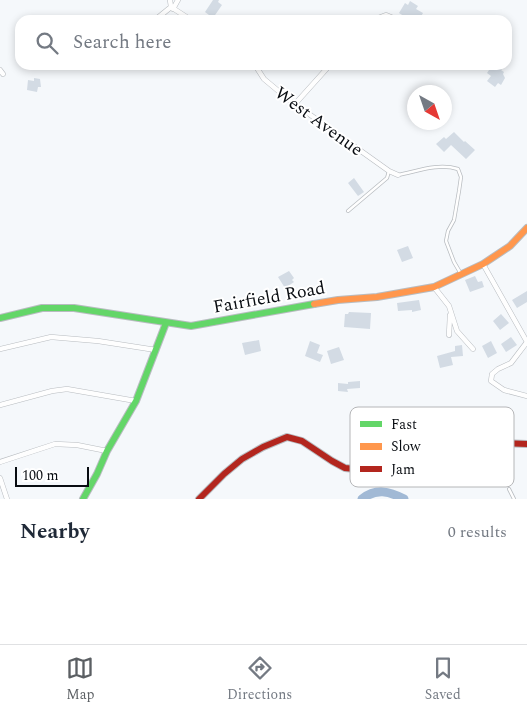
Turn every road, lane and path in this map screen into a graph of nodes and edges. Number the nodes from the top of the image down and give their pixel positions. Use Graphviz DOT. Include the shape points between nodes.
graph roads {
  1 [pos="170,0"];
  2 [pos="178,0"];
  3 [pos="172,8"];
  4 [pos="162,15"];
  5 [pos="182,15"];
  6 [pos="258,70"];
  7 [pos="326,70"];
  8 [pos="295,104"];
  9 [pos="388,171"];
  10 [pos="398,175"];
  11 [pos="348,211"];
  12 [pos="527,228"];
  13 [pos="483,264"];
  14 [pos="462,274"];
  15 [pos="434,287"];
  16 [pos="450,314"];
  17 [pos="0,318"];
  18 [pos="166,323"];
  19 [pos="449,335"];
  20 [pos="527,342"];
  21 [pos="0,349"];
  22 [pos="156,350"];
  23 [pos="473,350"];
  24 [pos="527,396"];
  25 [pos="136,401"];
  26 [pos="0,404"];
  27 [pos="514,444"];
  28 [pos="527,444"];
  29 [pos="107,451"];
  30 [pos="0,462"];
  31 [pos="350,468"];
  32 [pos="0,478"];
  33 [pos="509,489"];
  34 [pos="7,499"];
  35 [pos="83,499"];
  36 [pos="198,499"];
  37 [pos="514,499"];
  1 -- 3 [label="street"];
  2 -- 3 [label="street"];
  3 -- 4 [label="street"];
  3 -- 5 [label="street"];
  6 -- 8 [label="street, West Avenue" via="264,79"];
  7 -- 8 [label="street"];
  8 -- 9 [label="street, West Avenue"];
  9 -- 10 [label="street, West Avenue"];
  9 -- 11 [label="lane" via="387,178"];
  10 -- 14 [label="lane" via="434,166 458,169 460,184 454,220 446,241"];
  12 -- 13 [label="street, Fairfield Road" via="510,246"];
  13 -- 14 [label="street, Fairfield Road"];
  13 -- 20 [label="street"];
  14 -- 15 [label="street, Fairfield Road"];
  15 -- 16 [label="street"];
  15 -- 18 [label="street, Fairfield Road" via="191,326"];
  16 -- 19 [label="street"];
  16 -- 23 [label="street" via="457,331"];
  17 -- 18 [label="street, Fairfield Road" via="42,308 74,308"];
  18 -- 22 [label="street"];
  20 -- 24 [label="street" via="510,363 492,374 491,381 504,390"];
  21 -- 22 [label="street" via="51,337"];
  22 -- 25 [label="street"];
  25 -- 26 [label="street" via="67,390"];
  25 -- 29 [label="street"];
  27 -- 28 [label="street"];
  29 -- 30 [label="street" via="55,444"];
  29 -- 35 [label="street"];
  31 -- 36 [label="street" via="289,437 261,446 230,467"];
  32 -- 34 [label="street"];
  33 -- 37 [label="lane"];
}
